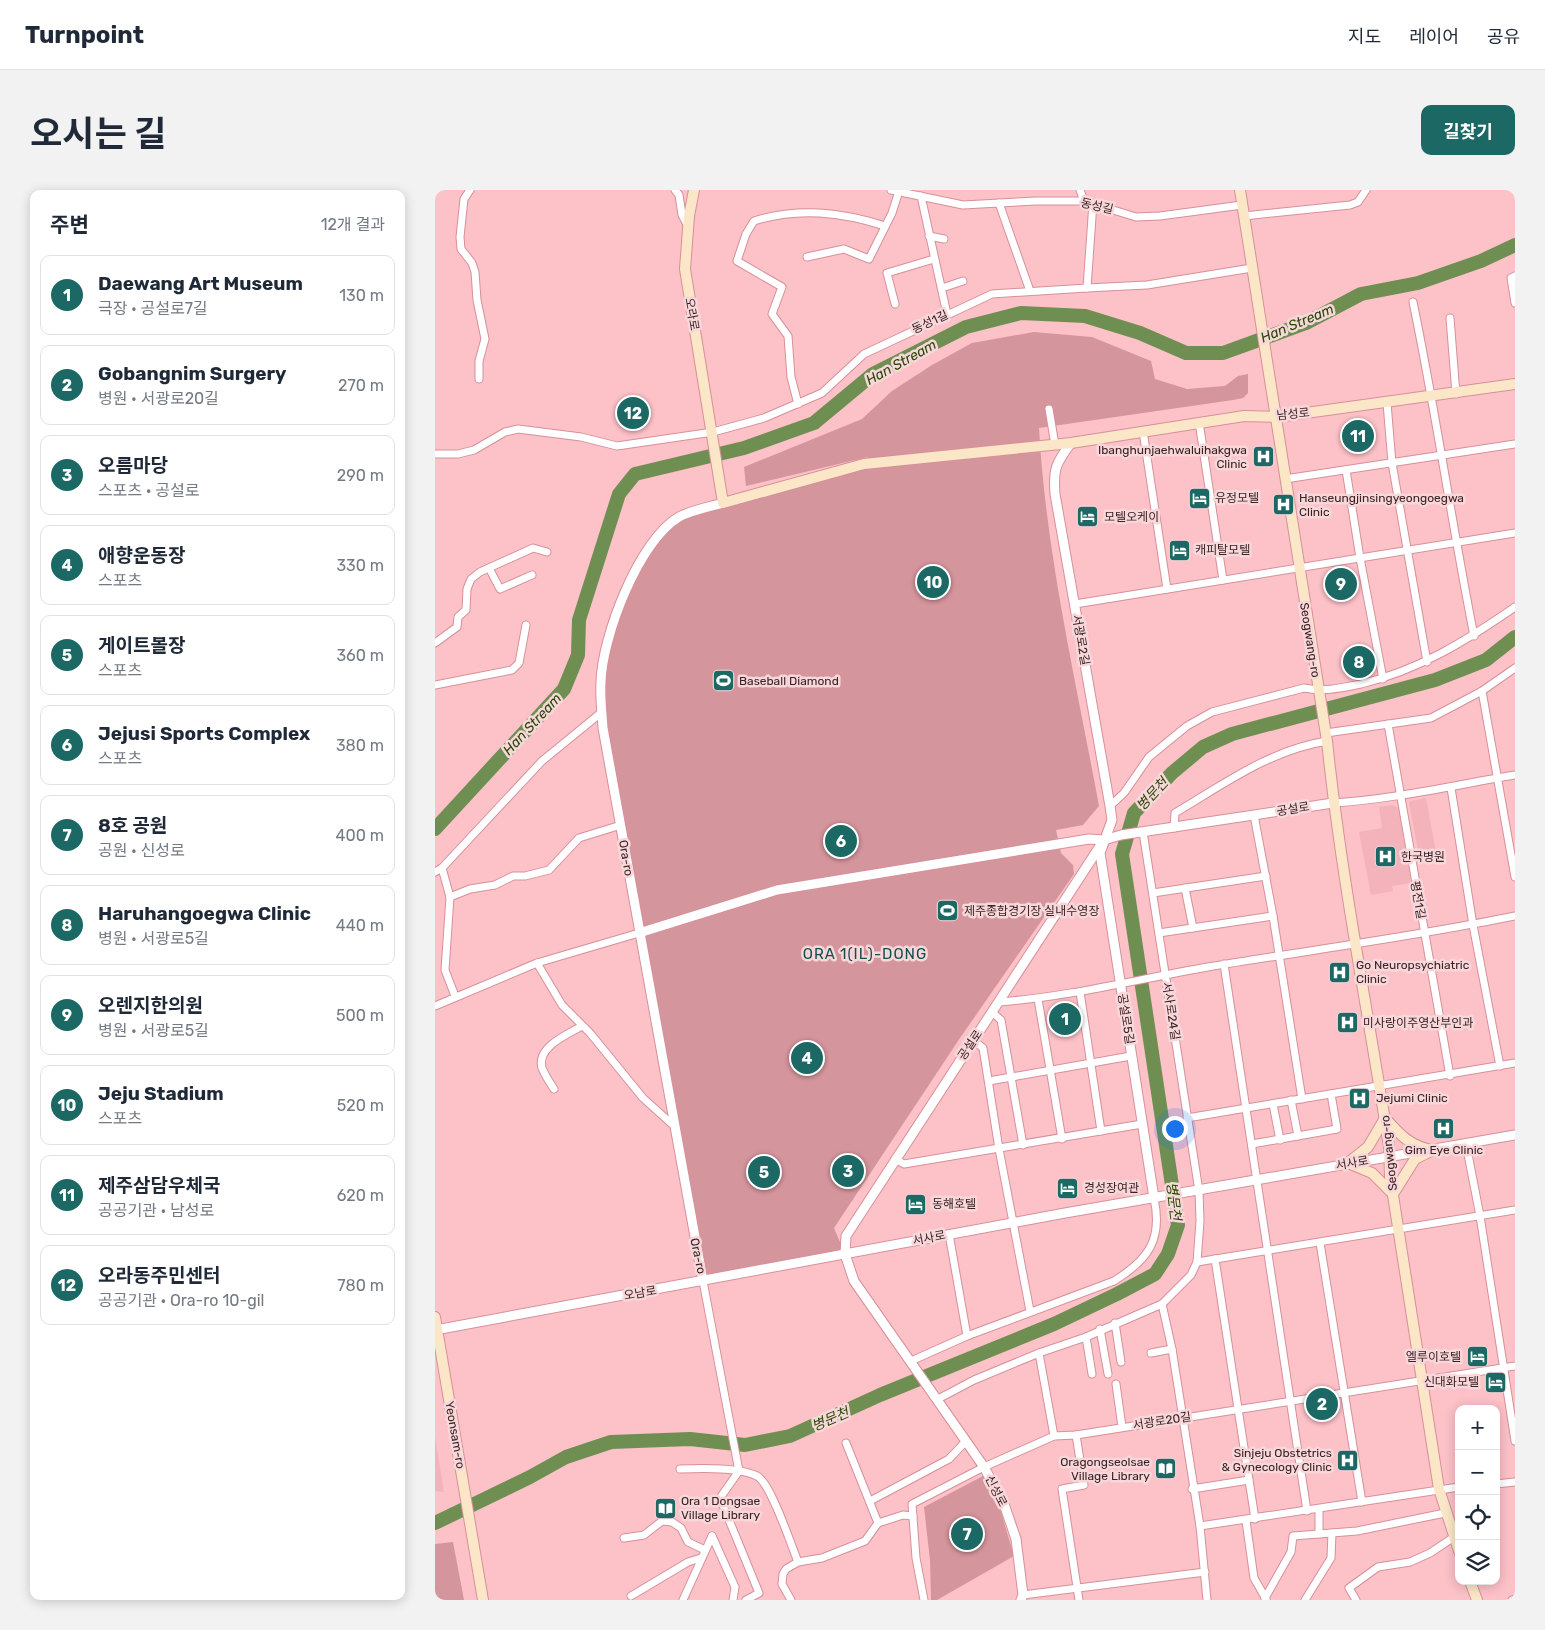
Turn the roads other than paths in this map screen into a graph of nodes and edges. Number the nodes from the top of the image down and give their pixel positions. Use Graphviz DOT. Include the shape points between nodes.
graph roads {
  1 [pos="470,190"];
  2 [pos="675,190"];
  3 [pos="694,190"];
  4 [pos="891,190"];
  5 [pos="1080,190"];
  6 [pos="1240,190"];
  7 [pos="1366,190"];
  8 [pos="899,191"];
  9 [pos="921,196"];
  10 [pos="1084,201"];
  11 [pos="999,203"];
  12 [pos="1093,203"];
  13 [pos="1242,205"];
  14 [pos="1244,216"];
  15 [pos="688,226"];
  16 [pos="885,226"];
  17 [pos="929,236"];
  18 [pos="944,239"];
  19 [pos="807,257"];
  20 [pos="934,259"];
  21 [pos="1252,268"];
  22 [pos="1515,276"];
  23 [pos="963,281"];
  24 [pos="942,288"];
  25 [pos="1087,288"];
  26 [pos="1030,291"];
  27 [pos="1413,302"];
  28 [pos="1515,303"];
  29 [pos="895,304"];
  30 [pos="947,314"];
  31 [pos="1450,318"];
  32 [pos="479,380"];
  33 [pos="1515,384"];
  34 [pos="1456,394"];
  35 [pos="1432,397"];
  36 [pos="1387,403"];
  37 [pos="798,404"];
  38 [pos="1049,409"];
  39 [pos="1277,417"];
  40 [pos="1199,422"];
  41 [pos="1143,431"];
  42 [pos="714,435"];
  43 [pos="1071,443"];
  44 [pos="1515,444"];
  45 [pos="1055,445"];
  46 [pos="435,454"];
  47 [pos="1441,454"];
  48 [pos="1392,463"];
  49 [pos="1346,470"];
  50 [pos="1285,479"];
  51 [pos="723,503"];
  52 [pos="1515,533"];
  53 [pos="1455,541"];
  54 [pos="1407,550"];
  55 [pos="547,552"];
  56 [pos="1360,558"];
  57 [pos="489,568"];
  58 [pos="1299,569"];
  59 [pos="532,575"];
  60 [pos="1223,580"];
  61 [pos="1167,589"];
  62 [pos="1075,604"];
  63 [pos="1515,607"];
  64 [pos="526,625"];
  65 [pos="1474,636"];
  66 [pos="435,643"];
  67 [pos="1427,662"];
  68 [pos="1515,668"];
  69 [pos="1383,678"];
  70 [pos="435,685"];
  71 [pos="1318,691"];
  72 [pos="1482,691"];
  73 [pos="603,712"];
  74 [pos="1388,724"];
  75 [pos="1326,733"];
  76 [pos="1515,775"];
  77 [pos="1499,778"];
  78 [pos="1451,788"];
  79 [pos="1401,795"];
  80 [pos="1333,803"];
  81 [pos="1110,806"];
  82 [pos="1254,815"];
  83 [pos="621,825"];
  84 [pos="1174,828"];
  85 [pos="1143,832"];
  86 [pos="1104,840"];
  87 [pos="438,870"];
  88 [pos="1266,876"];
  89 [pos="1515,877"];
  90 [pos="1185,888"];
  91 [pos="1153,893"];
  92 [pos="450,897"];
  93 [pos="1273,916"];
  94 [pos="1515,916"];
  95 [pos="1473,925"];
  96 [pos="1193,928"];
  97 [pos="639,932"];
  98 [pos="1424,932"];
  99 [pos="1159,933"];
  100 [pos="1355,943"];
  101 [pos="1280,956"];
  102 [pos="537,963"];
  103 [pos="1224,964"];
  104 [pos="1163,975"];
  105 [pos="1123,983"];
  106 [pos="1080,992"];
  107 [pos="455,996"];
  108 [pos="1038,999"];
  109 [pos="998,1002"];
  110 [pos="435,1006"];
  111 [pos="992,1012"];
  112 [pos="582,1026"];
  113 [pos="973,1040"];
  114 [pos="1131,1056"];
  115 [pos="1515,1063"];
  116 [pos="1091,1064"];
  117 [pos="1500,1066"];
  118 [pos="1052,1070"];
  119 [pos="1450,1076"];
  120 [pos="1011,1078"];
  121 [pos="989,1082"];
  122 [pos="1380,1087"];
  123 [pos="554,1089"];
  124 [pos="1331,1094"];
  125 [pos="1302,1098"];
  126 [pos="1291,1100"];
  127 [pos="1273,1104"];
  128 [pos="1247,1107"];
  129 [pos="1187,1118"];
  130 [pos="1385,1118"];
  131 [pos="1143,1124"];
  132 [pos="673,1125"];
  133 [pos="1101,1131"];
  134 [pos="1515,1135"];
  135 [pos="1298,1136"];
  136 [pos="1062,1139"];
  137 [pos="1281,1140"];
  138 [pos="1251,1144"];
  139 [pos="1466,1144"];
  140 [pos="1023,1145"];
  141 [pos="999,1149"];
  142 [pos="1433,1150"];
  143 [pos="1391,1157"];
  144 [pos="895,1159"];
  145 [pos="1348,1164"];
  146 [pos="1257,1179"];
  147 [pos="1194,1192"];
  148 [pos="1393,1194"];
  149 [pos="1157,1198"];
  150 [pos="1515,1210"];
  151 [pos="1479,1216"];
  152 [pos="1013,1222"];
  153 [pos="1399,1230"];
  154 [pos="949,1234"];
  155 [pos="1320,1243"];
  156 [pos="1269,1250"];
  157 [pos="845,1254"];
  158 [pos="1215,1259"];
  159 [pos="1197,1262"];
  160 [pos="703,1281"];
  161 [pos="1162,1304"];
  162 [pos="1030,1311"];
  163 [pos="435,1317"];
  164 [pos="1115,1323"];
  165 [pos="1100,1329"];
  166 [pos="436,1330"];
  167 [pos="967,1336"];
  168 [pos="1085,1337"];
  169 [pos="1172,1349"];
  170 [pos="1039,1353"];
  171 [pos="1151,1353"];
  172 [pos="911,1361"];
  173 [pos="1121,1362"];
  174 [pos="1515,1366"];
  175 [pos="1503,1368"];
  176 [pos="1092,1374"];
  177 [pos="1108,1374"];
  178 [pos="1423,1380"];
  179 [pos="1116,1384"];
  180 [pos="1345,1392"];
  181 [pos="937,1397"];
  182 [pos="1291,1402"];
  183 [pos="1239,1409"];
  184 [pos="1181,1417"];
  185 [pos="1122,1427"];
  186 [pos="1076,1435"];
  187 [pos="1054,1436"];
  188 [pos="966,1441"];
  189 [pos="1515,1441"];
  190 [pos="846,1443"];
  191 [pos="984,1467"];
  192 [pos="681,1469"];
  193 [pos="739,1471"];
  194 [pos="1249,1480"];
  195 [pos="1515,1482"];
  196 [pos="1500,1484"];
  197 [pos="1455,1487"];
  198 [pos="1192,1489"];
  199 [pos="1439,1489"];
  200 [pos="870,1501"];
  201 [pos="1362,1502"];
  202 [pos="1319,1510"];
  203 [pos="1307,1511"];
  204 [pos="1445,1513"];
  205 [pos="913,1516"];
  206 [pos="1255,1519"];
  207 [pos="1246,1521"];
  208 [pos="878,1524"];
  209 [pos="1199,1526"];
  210 [pos="1332,1533"];
  211 [pos="1319,1534"];
  212 [pos="1454,1537"];
  213 [pos="624,1538"];
  214 [pos="1455,1540"];
  215 [pos="705,1550"];
  216 [pos="701,1558"];
  217 [pos="798,1562"];
  218 [pos="1205,1572"];
  219 [pos="1471,1585"];
  220 [pos="1077,1589"];
  221 [pos="631,1596"];
  222 [pos="1021,1599"];
  223 [pos="1265,1599"];
  224 [pos="483,1600"];
  225 [pos="683,1600"];
  226 [pos="733,1600"];
  227 [pos="746,1600"];
  228 [pos="791,1600"];
  229 [pos="924,1600"];
  230 [pos="1079,1600"];
  231 [pos="1207,1600"];
  232 [pos="1305,1600"];
  233 [pos="1356,1600"];
  234 [pos="1477,1600"];
  1 -- 32 [label="street" via="464,199 460,237 461,249 475,272 485,339 479,361"];
  2 -- 15 [label="street" via="679,195 681,215"];
  3 -- 15 [label="main road, 오라로"];
  4 -- 8 [label="street, 동성길"];
  5 -- 10 [label="street"];
  6 -- 13 [label="main road"];
  7 -- 14 [label="street" via="1358,202 1350,206"];
  8 -- 9 [label="street, 동성길"];
  8 -- 16 [label="street"];
  9 -- 11 [label="street, 동성길" via="963,205"];
  9 -- 17 [label="street"];
  10 -- 11 [label="street, 동성길"];
  10 -- 12 [label="street, 동성길"];
  11 -- 26 [label="street"];
  12 -- 13 [label="street, 동성길" via="1135,217"];
  12 -- 25 [label="street"];
  13 -- 14 [label="main road"];
  14 -- 21 [label="main road"];
  15 -- 42 [label="main road, 오라로" via="685,269"];
  16 -- 19 [label="street" via="869,259 844,249"];
  16 -- 37 [label="street" via="843,214 817,212 754,221 746,234 737,261 782,287 772,314 789,336 791,377"];
  17 -- 18 [label="street"];
  17 -- 20 [label="street"];
  20 -- 24 [label="street"];
  20 -- 29 [label="street" via="887,272"];
  21 -- 25 [label="street, 동성1길" via="1147,285"];
  21 -- 39 [label="main road, Seogwang-ro"];
  22 -- 28 [label="street" via="1511,278"];
  23 -- 24 [label="street"];
  24 -- 30 [label="street"];
  25 -- 26 [label="street, 동성1길"];
  26 -- 30 [label="street, 동성1길" via="991,294"];
  27 -- 35 [label="street"];
  30 -- 37 [label="street, 동성1길" via="864,354 822,393"];
  31 -- 34 [label="street"];
  33 -- 34 [label="main road, 남성로"];
  34 -- 35 [label="main road, 남성로"];
  35 -- 36 [label="main road, 남성로"];
  35 -- 47 [label="street"];
  36 -- 39 [label="main road, 남성로"];
  36 -- 48 [label="street"];
  37 -- 42 [label="street, 동성1길"];
  38 -- 45 [label="street"];
  39 -- 40 [label="main road, 남성로" via="1244,416"];
  39 -- 50 [label="main road, Seogwang-ro"];
  40 -- 41 [label="main road, 남성로"];
  40 -- 60 [label="street"];
  41 -- 43 [label="main road, 남성로"];
  41 -- 61 [label="street"];
  42 -- 46 [label="street, 동성1길" via="617,446 581,437 518,429 505,432 474,450"];
  42 -- 51 [label="main road, 오라로"];
  43 -- 45 [label="main road, 남성로"];
  43 -- 62 [label="street, 서광로2길" via="1054,473"];
  44 -- 47 [label="street"];
  45 -- 51 [label="main road, 남성로" via="864,464"];
  47 -- 48 [label="street"];
  47 -- 53 [label="street"];
  48 -- 49 [label="street"];
  48 -- 54 [label="street"];
  49 -- 50 [label="street"];
  49 -- 56 [label="street"];
  50 -- 58 [label="main road, Seogwang-ro"];
  51 -- 73 [label="street, Ora-ro" via="679,517 648,547 624,595 606,644 601,681"];
  52 -- 53 [label="street"];
  53 -- 54 [label="street"];
  53 -- 65 [label="street"];
  54 -- 56 [label="street"];
  54 -- 67 [label="street"];
  55 -- 57 [label="street" via="533,548"];
  56 -- 58 [label="street"];
  56 -- 69 [label="street"];
  57 -- 59 [label="street" via="499,589"];
  57 -- 66 [label="street" via="471,579 466,610 458,617 457,628"];
  58 -- 60 [label="street"];
  58 -- 71 [label="main road, Seogwang-ro"];
  60 -- 61 [label="street"];
  61 -- 62 [label="street"];
  62 -- 81 [label="street, 서광로2길"];
  63 -- 65 [label="street"];
  64 -- 70 [label="street" via="519,663 512,670"];
  65 -- 67 [label="street"];
  67 -- 69 [label="street"];
  68 -- 72 [label="street"];
  69 -- 71 [label="street"];
  71 -- 75 [label="main road, Seogwang-ro"];
  71 -- 81 [label="street, Seogwang-ro" via="1304,688 1212,712 1187,726 1149,757 1124,793"];
  72 -- 74 [label="street" via="1431,718"];
  72 -- 77 [label="street"];
  73 -- 83 [label="street, Ora-ro"];
  73 -- 87 [label="street" via="542,761"];
  74 -- 75 [label="street"];
  74 -- 79 [label="street, 평전1길"];
  75 -- 80 [label="main road, Seogwang-ro"];
  75 -- 84 [label="street" via="1254,766 1175,813"];
  76 -- 77 [label="street"];
  77 -- 78 [label="street"];
  77 -- 89 [label="street"];
  78 -- 79 [label="street"];
  78 -- 95 [label="street"];
  79 -- 80 [label="street"];
  79 -- 98 [label="street, 평전1길"];
  80 -- 82 [label="street, 공설로"];
  80 -- 100 [label="main road, Seogwang-ro"];
  81 -- 86 [label="street, 서광로2길" via="1112,820"];
  82 -- 84 [label="street, 공설로"];
  82 -- 88 [label="street"];
  83 -- 92 [label="street" via="579,838 549,870 513,876 495,885 470,889"];
  83 -- 97 [label="street, Ora-ro"];
  84 -- 85 [label="street, 공설로"];
  85 -- 86 [label="street, 공설로"];
  85 -- 91 [label="street, 서사로24길"];
  86 -- 97 [label="street, 공설로" via="1089,839 777,890"];
  86 -- 105 [label="street, 공설로5길" via="1100,853"];
  86 -- 109 [label="street, 공설로"];
  87 -- 92 [label="street"];
  88 -- 90 [label="street"];
  88 -- 93 [label="street"];
  90 -- 91 [label="street"];
  90 -- 96 [label="street"];
  91 -- 99 [label="street, 서사로24길"];
  92 -- 107 [label="street" via="445,970"];
  93 -- 96 [label="street"];
  93 -- 101 [label="street"];
  94 -- 95 [label="street"];
  95 -- 98 [label="street"];
  95 -- 117 [label="street"];
  96 -- 99 [label="street"];
  97 -- 102 [label="street"];
  97 -- 132 [label="street, Ora-ro"];
  98 -- 100 [label="street"];
  98 -- 119 [label="street, 평전1길"];
  99 -- 104 [label="street, 서사로24길"];
  100 -- 101 [label="street"];
  100 -- 122 [label="main road, Seogwang-ro"];
  101 -- 103 [label="street"];
  101 -- 125 [label="street"];
  102 -- 107 [label="street"];
  102 -- 112 [label="street" via="562,1005"];
  103 -- 104 [label="street"];
  103 -- 128 [label="street"];
  104 -- 105 [label="street"];
  104 -- 129 [label="street, 서사로24길"];
  105 -- 106 [label="street"];
  105 -- 114 [label="street, 공설로5길"];
  106 -- 108 [label="street"];
  106 -- 116 [label="street"];
  107 -- 110 [label="street"];
  108 -- 109 [label="street"];
  108 -- 118 [label="street"];
  109 -- 111 [label="street, 공설로"];
  111 -- 113 [label="street, 공설로"];
  111 -- 120 [label="street" via="1001,1020"];
  112 -- 123 [label="street" via="552,1043 542,1059 542,1068"];
  112 -- 132 [label="street" via="643,1098"];
  113 -- 121 [label="street" via="983,1048"];
  113 -- 144 [label="street, 공설로"];
  114 -- 116 [label="street"];
  114 -- 131 [label="street, 공설로5길"];
  115 -- 117 [label="street"];
  116 -- 118 [label="street"];
  116 -- 133 [label="street"];
  117 -- 119 [label="street"];
  118 -- 120 [label="street"];
  118 -- 136 [label="street"];
  119 -- 122 [label="street"];
  120 -- 121 [label="street"];
  120 -- 140 [label="street"];
  121 -- 141 [label="street"];
  122 -- 124 [label="street"];
  122 -- 130 [label="main road, Seogwang-ro"];
  124 -- 125 [label="street"];
  124 -- 135 [label="street" via="1337,1129"];
  125 -- 126 [label="street"];
  126 -- 127 [label="street"];
  126 -- 135 [label="street"];
  127 -- 128 [label="street"];
  127 -- 137 [label="street"];
  128 -- 129 [label="street"];
  128 -- 138 [label="street"];
  129 -- 147 [label="street, 서사로24길"];
  130 -- 142 [label="main road" via="1398,1134 1419,1148"];
  130 -- 143 [label="main road, Seogwang-ro"];
  130 -- 145 [label="main road" via="1369,1146"];
  131 -- 133 [label="street"];
  131 -- 149 [label="street, 공설로5길"];
  132 -- 160 [label="street, Ora-ro"];
  133 -- 136 [label="street"];
  134 -- 139 [label="street, 서사로"];
  135 -- 137 [label="street"];
  136 -- 140 [label="street"];
  137 -- 138 [label="street"];
  138 -- 146 [label="street"];
  139 -- 142 [label="street, 서사로"];
  139 -- 151 [label="street"];
  140 -- 141 [label="street"];
  141 -- 144 [label="street" via="904,1164"];
  141 -- 152 [label="street"];
  142 -- 143 [label="street, 서사로"];
  142 -- 148 [label="main road" via="1415,1159"];
  143 -- 145 [label="street, 서사로"];
  143 -- 148 [label="main road, Seogwang-ro"];
  144 -- 157 [label="street, 공설로" via="846,1236"];
  145 -- 146 [label="street, 서사로"];
  145 -- 148 [label="main road" via="1372,1173"];
  146 -- 147 [label="street, 서사로"];
  146 -- 156 [label="street"];
  147 -- 149 [label="street, 서사로"];
  147 -- 159 [label="street, 서사로24길" via="1200,1221"];
  148 -- 153 [label="main road, Seogwang-ro"];
  149 -- 152 [label="street, 서사로"];
  149 -- 162 [label="street" via="1149,1252 1135,1268 1114,1281"];
  150 -- 151 [label="street"];
  151 -- 153 [label="street"];
  151 -- 175 [label="street"];
  152 -- 154 [label="street, 서사로"];
  152 -- 162 [label="street"];
  153 -- 155 [label="street"];
  153 -- 178 [label="main road, Seogwang-ro"];
  154 -- 157 [label="street, 서사로"];
  154 -- 167 [label="street"];
  155 -- 156 [label="street"];
  155 -- 180 [label="street"];
  156 -- 158 [label="street"];
  156 -- 182 [label="street"];
  157 -- 160 [label="street, 오남로"];
  157 -- 172 [label="street" via="854,1281"];
  158 -- 159 [label="street"];
  158 -- 183 [label="street"];
  159 -- 161 [label="street" via="1191,1275"];
  160 -- 166 [label="street, 오남로"];
  160 -- 193 [label="street"];
  161 -- 164 [label="street"];
  161 -- 169 [label="street"];
  162 -- 167 [label="street"];
  163 -- 166 [label="main road, Yeonsam-ro"];
  164 -- 165 [label="street"];
  164 -- 173 [label="street"];
  165 -- 168 [label="street"];
  165 -- 177 [label="street"];
  166 -- 224 [label="main road, Yeonsam-ro"];
  167 -- 172 [label="street"];
  168 -- 170 [label="street"];
  168 -- 176 [label="street"];
  169 -- 171 [label="street"];
  169 -- 184 [label="street"];
  170 -- 181 [label="street"];
  170 -- 187 [label="street"];
  172 -- 181 [label="street, 신성로"];
  174 -- 175 [label="street, 서광로20길"];
  175 -- 178 [label="street, 서광로20길"];
  175 -- 189 [label="street"];
  178 -- 180 [label="street, 서광로20길"];
  178 -- 199 [label="main road, Seogwang-ro"];
  179 -- 185 [label="street"];
  180 -- 182 [label="street, 서광로20길"];
  180 -- 201 [label="street"];
  181 -- 188 [label="street, 신성로"];
  182 -- 183 [label="street, 서광로20길"];
  182 -- 203 [label="street"];
  183 -- 184 [label="street, 서광로20길"];
  183 -- 194 [label="street"];
  184 -- 185 [label="street, 서광로20길"];
  184 -- 198 [label="street"];
  185 -- 186 [label="street, 서광로20길"];
  186 -- 187 [label="street, 서광로20길"];
  186 -- 220 [label="street" via="1084,1485 1062,1489"];
  187 -- 191 [label="street, 서광로20길"];
  188 -- 191 [label="street, 신성로"];
  188 -- 200 [label="street" via="949,1459"];
  190 -- 200 [label="street"];
  191 -- 205 [label="street, 서광로20길" via="912,1504"];
  191 -- 222 [label="street, 신성로" via="1004,1504 1016,1539"];
  192 -- 193 [label="street"];
  193 -- 217 [label="street" via="758,1476 768,1487"];
  193 -- 227 [label="street" via="719,1498 759,1593"];
  194 -- 198 [label="street"];
  194 -- 206 [label="street"];
  195 -- 196 [label="street"];
  197 -- 199 [label="street"];
  198 -- 209 [label="street"];
  199 -- 201 [label="street"];
  199 -- 204 [label="main road, Seogwang-ro"];
  200 -- 208 [label="street"];
  201 -- 202 [label="street"];
  202 -- 203 [label="street"];
  202 -- 211 [label="street"];
  203 -- 206 [label="street"];
  204 -- 210 [label="street"];
  204 -- 212 [label="main road, Seogwang-ro"];
  205 -- 208 [label="street" via="903,1515"];
  205 -- 229 [label="street"];
  206 -- 207 [label="street"];
  207 -- 209 [label="street"];
  207 -- 223 [label="street" via="1254,1578"];
  208 -- 217 [label="street" via="865,1541 822,1558"];
  209 -- 218 [label="street"];
  210 -- 211 [label="street"];
  210 -- 232 [label="street" via="1331,1558"];
  211 -- 223 [label="street" via="1293,1536 1291,1552"];
  212 -- 214 [label="main road, Seogwang-ro"];
  212 -- 233 [label="street" via="1430,1554 1410,1562 1378,1567 1362,1577 1349,1588"];
  213 -- 215 [label="street" via="644,1535 662,1521 672,1522 681,1528 688,1542"];
  215 -- 216 [label="street"];
  215 -- 226 [label="street" via="712,1536 735,1587"];
  216 -- 221 [label="street" via="681,1566"];
  216 -- 225 [label="street"];
  217 -- 228 [label="street" via="783,1574 782,1584"];
  218 -- 220 [label="street"];
  218 -- 231 [label="street"];
  219 -- 234 [label="main road"];
  220 -- 222 [label="street"];
  220 -- 230 [label="street"];
}
